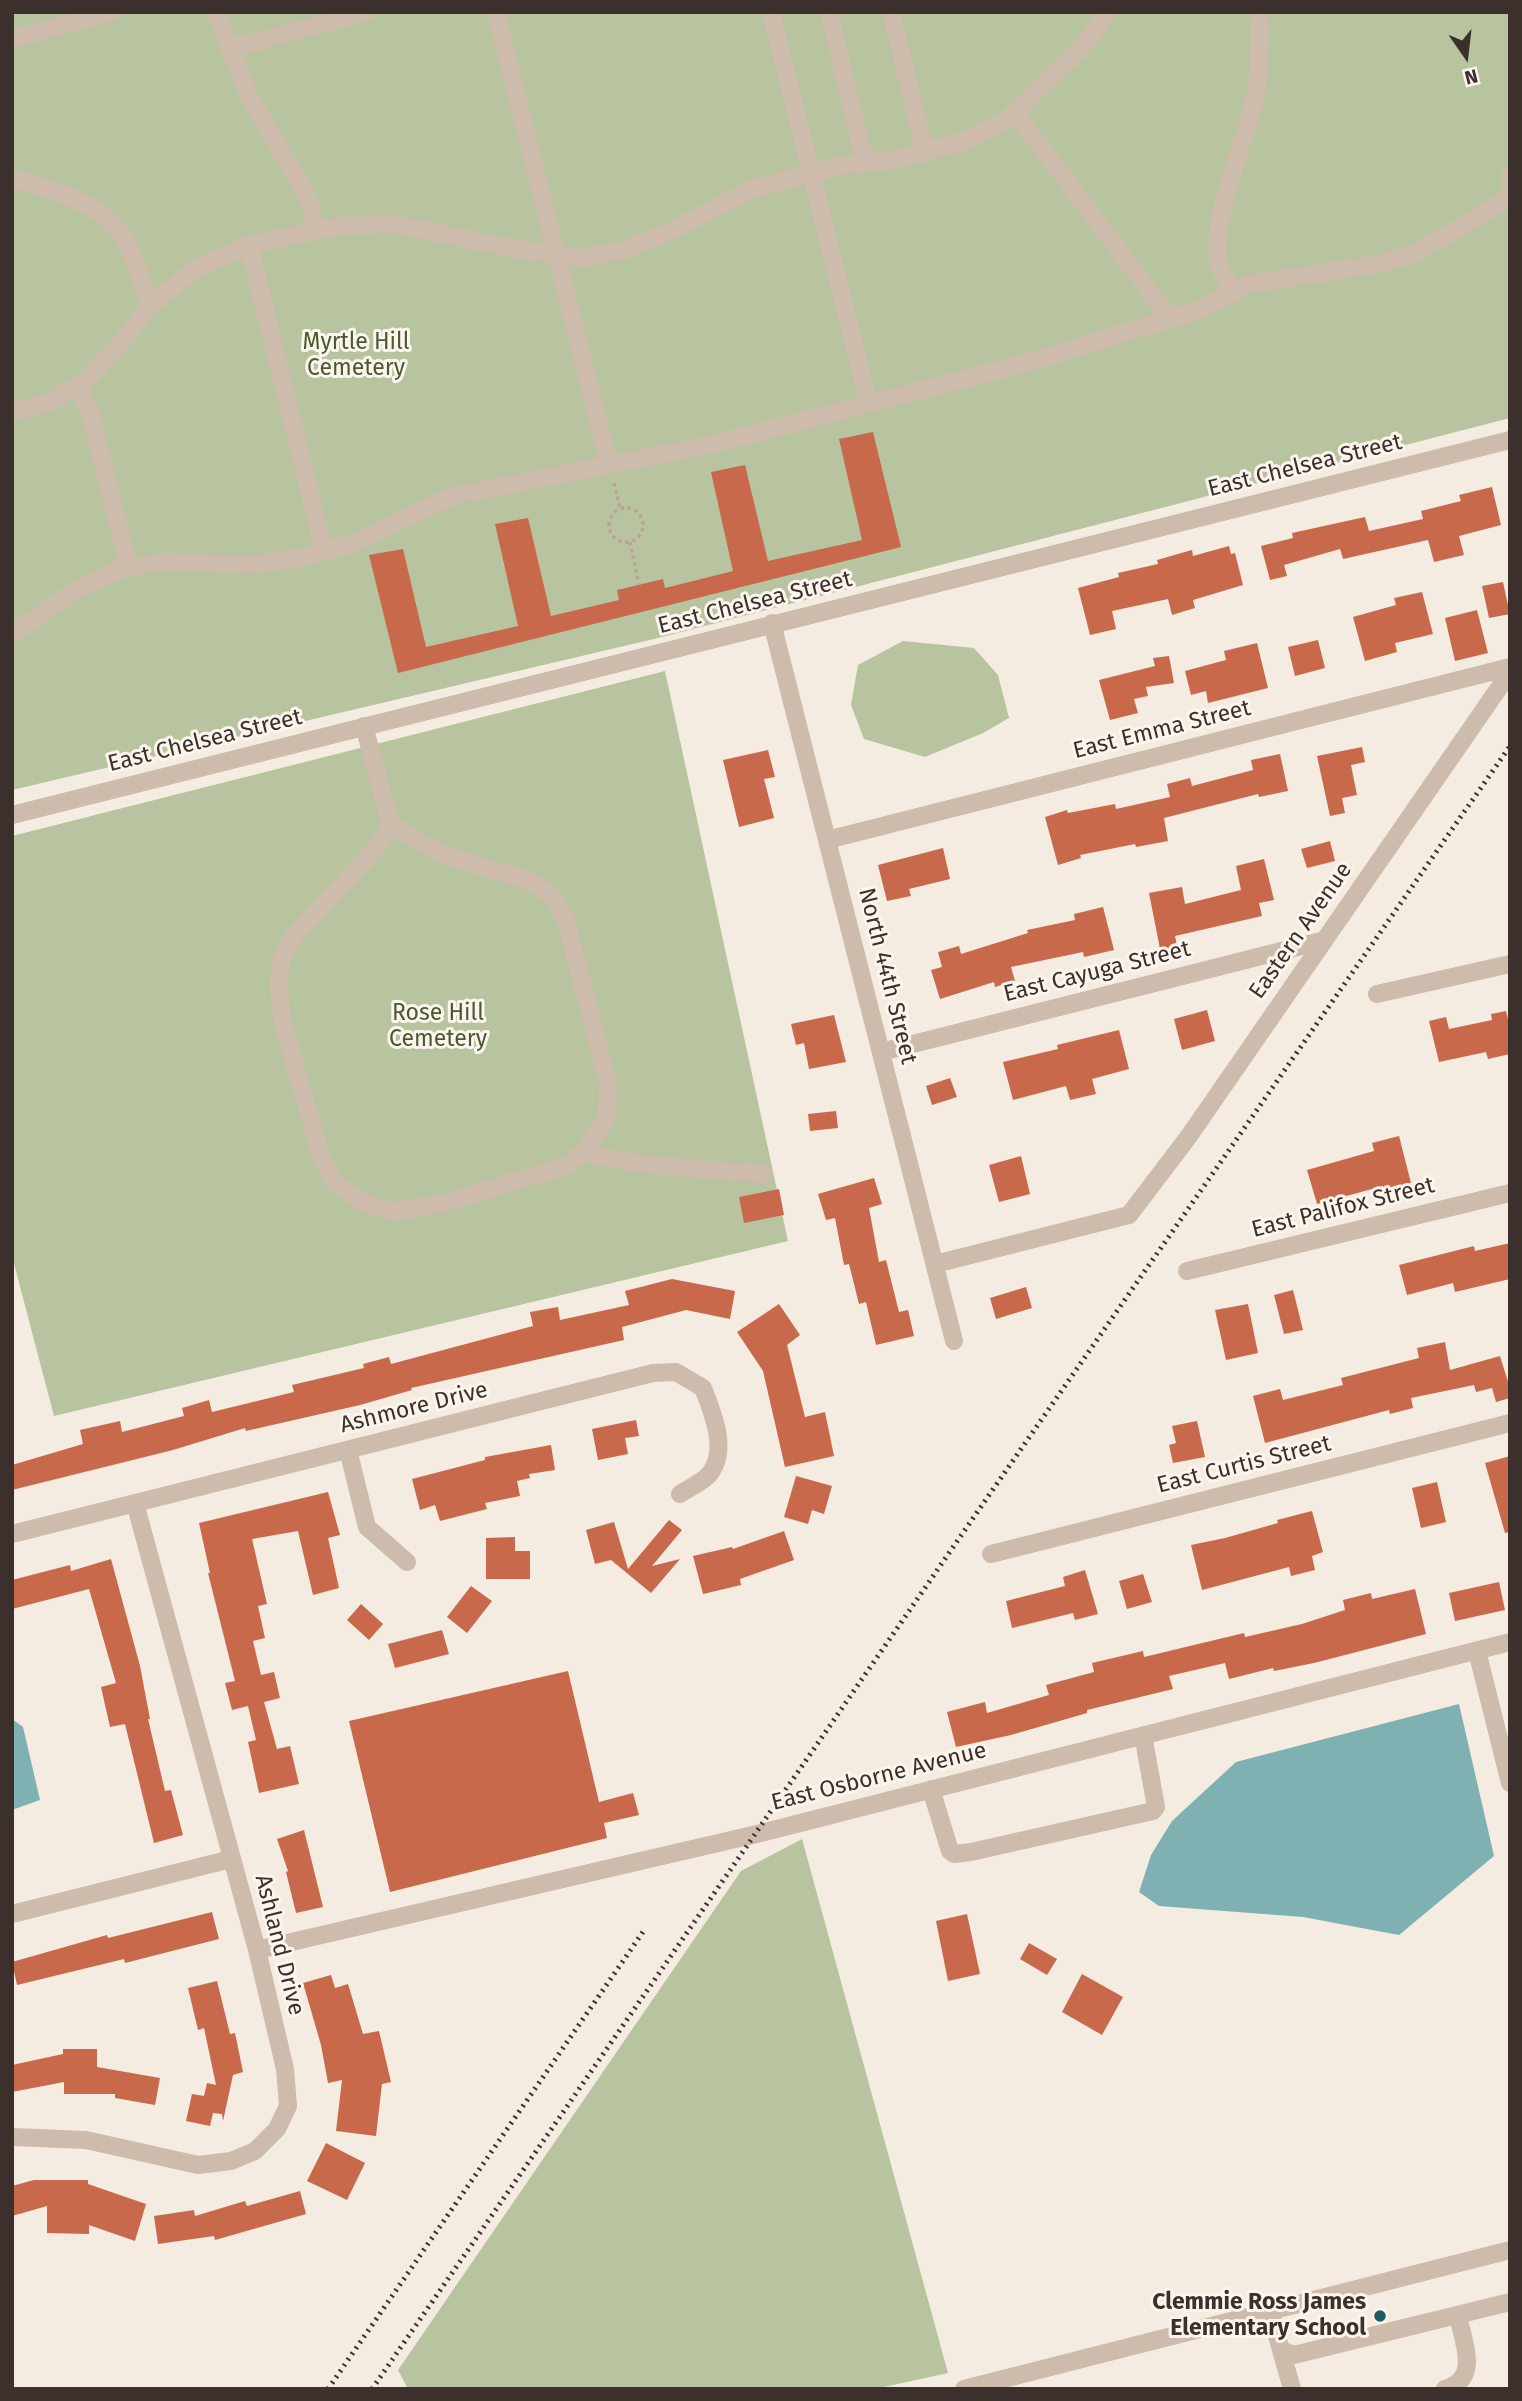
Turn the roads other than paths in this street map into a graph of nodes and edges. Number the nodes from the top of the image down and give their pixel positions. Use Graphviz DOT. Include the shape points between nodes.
graph roads {
  1 [pos="112,12"];
  2 [pos="216,12"];
  3 [pos="366,12"];
  4 [pos="496,12"];
  5 [pos="771,12"];
  6 [pos="829,12"];
  7 [pos="891,12"];
  8 [pos="1108,12"];
  9 [pos="1260,12"];
  10 [pos="12,40"];
  11 [pos="229,49"];
  12 [pos="1015,111"];
  13 [pos="925,152"];
  14 [pos="865,163"];
  15 [pos="810,173"];
  16 [pos="1510,175"];
  17 [pos="12,179"];
  18 [pos="1510,192"];
  19 [pos="1510,198"];
  20 [pos="314,230"];
  21 [pos="249,244"];
  22 [pos="556,255"];
  23 [pos="1234,292"];
  24 [pos="150,306"];
  25 [pos="1170,318"];
  26 [pos="76,387"];
  27 [pos="869,404"];
  28 [pos="12,412"];
  29 [pos="1510,440"];
  30 [pos="609,465"];
  31 [pos="324,551"];
  32 [pos="129,568"];
  33 [pos="772,623"];
  34 [pos="12,634"];
  35 [pos="1510,670"];
  36 [pos="364,726"];
  37 [pos="12,816"];
  38 [pos="391,825"];
  39 [pos="827,840"];
  40 [pos="1325,940"];
  41 [pos="1510,964"];
  42 [pos="1377,994"];
  43 [pos="881,1052"];
  44 [pos="581,1153"];
  45 [pos="764,1174"];
  46 [pos="1510,1193"];
  47 [pos="935,1264"];
  48 [pos="1188,1271"];
  49 [pos="954,1341"];
  50 [pos="1510,1423"];
  51 [pos="348,1450"];
  52 [pos="680,1494"];
  53 [pos="135,1503"];
  54 [pos="12,1534"];
  55 [pos="991,1555"];
  56 [pos="407,1562"];
  57 [pos="1510,1642"];
  58 [pos="1477,1651"];
  59 [pos="1143,1735"];
  60 [pos="1510,1783"];
  61 [pos="931,1789"];
  62 [pos="231,1859"];
  63 [pos="12,1914"];
  64 [pos="257,1950"];
  65 [pos="12,2137"];
  66 [pos="1509,2251"];
  67 [pos="1510,2302"];
  68 [pos="1270,2311"];
  69 [pos="1458,2315"];
  70 [pos="1282,2350"];
  71 [pos="964,2389"];
  72 [pos="1292,2389"];
  73 [pos="1445,2389"];
  1 -- 10 [label="street"];
  2 -- 11 [label="street"];
  3 -- 11 [label="street"];
  4 -- 22 [label="street"];
  5 -- 15 [label="street"];
  6 -- 14 [label="street"];
  7 -- 13 [label="street"];
  8 -- 12 [label="street" via="1079,51"];
  9 -- 23 [label="street" via="1257,88 1218,235 1220,267"];
  11 -- 20 [label="street" via="250,98 304,190"];
  12 -- 13 [label="street" via="965,141"];
  12 -- 25 [label="street"];
  13 -- 14 [label="street"];
  14 -- 15 [label="street"];
  15 -- 22 [label="street" via="748,191 621,251 580,258"];
  15 -- 27 [label="street"];
  16 -- 18 [label="street"];
  17 -- 24 [label="street" via="44,187 110,220 127,244"];
  19 -- 23 [label="street" via="1417,251 1380,264 1249,284"];
  20 -- 21 [label="street"];
  20 -- 22 [label="street" via="396,224"];
  21 -- 24 [label="street" via="194,269"];
  21 -- 31 [label="street"];
  22 -- 30 [label="street"];
  23 -- 25 [label="street"];
  24 -- 26 [label="street" via="115,350"];
  25 -- 27 [label="street" via="1023,364"];
  26 -- 28 [label="street" via="50,402"];
  26 -- 32 [label="street" via="89,409"];
  27 -- 30 [label="street"];
  29 -- 33 [label="street, East Chelsea Street"];
  30 -- 31 [label="street" via="452,496 354,543"];
  31 -- 32 [label="street" via="256,564 160,562"];
  32 -- 34 [label="street" via="76,590"];
  33 -- 36 [label="street, East Chelsea Street"];
  33 -- 39 [label="street, North 44th Street"];
  35 -- 39 [label="street, East Emma Street"];
  35 -- 40 [label="street, Eastern Avenue"];
  36 -- 37 [label="street, East Chelsea Street"];
  36 -- 38 [label="street"];
  38 -- 44 [label="street" via="442,854 532,882 552,897 566,920 608,1082 607,1116"];
  38 -- 44 [label="street" via="368,858 295,933 282,958 278,984 283,1024 322,1159 334,1181 359,1201 392,1212 440,1204 566,1166"];
  39 -- 43 [label="street, North 44th Street"];
  40 -- 43 [label="street, East Cayuga Street"];
  40 -- 47 [label="street, Eastern Avenue" via="1129,1215"];
  41 -- 42 [label="street"];
  43 -- 47 [label="street, North 44th Street"];
  44 -- 45 [label="street" via="649,1165"];
  46 -- 48 [label="street, East Palifox Street"];
  47 -- 49 [label="street, North 44th Street"];
  50 -- 55 [label="street, East Curtis Street"];
  51 -- 52 [label="street, Ashmore Drive" via="653,1373 676,1372 703,1388 719,1447 711,1472"];
  51 -- 53 [label="street, Ashmore Drive"];
  51 -- 56 [label="street" via="367,1527"];
  53 -- 54 [label="street, Ashmore Drive"];
  53 -- 62 [label="street, Ashland Drive"];
  57 -- 58 [label="street, East Osborne Avenue"];
  58 -- 59 [label="street, East Osborne Avenue"];
  58 -- 60 [label="street"];
  59 -- 61 [label="street, East Osborne Avenue"];
  59 -- 61 [label="street" via="1153,1811 954,1854"];
  61 -- 64 [label="street, East Osborne Avenue"];
  62 -- 63 [label="street"];
  62 -- 64 [label="street, Ashland Drive"];
  64 -- 65 [label="street, Ashland Drive" via="285,2069 288,2106 277,2129 255,2151 231,2161 198,2165 86,2140"];
  66 -- 68 [label="street"];
  67 -- 69 [label="street"];
  68 -- 70 [label="street"];
  68 -- 71 [label="street"];
  69 -- 70 [label="street" via="1294,2355"];
  69 -- 73 [label="street" via="1467,2371 1460,2383"];
  70 -- 72 [label="street"];
}
